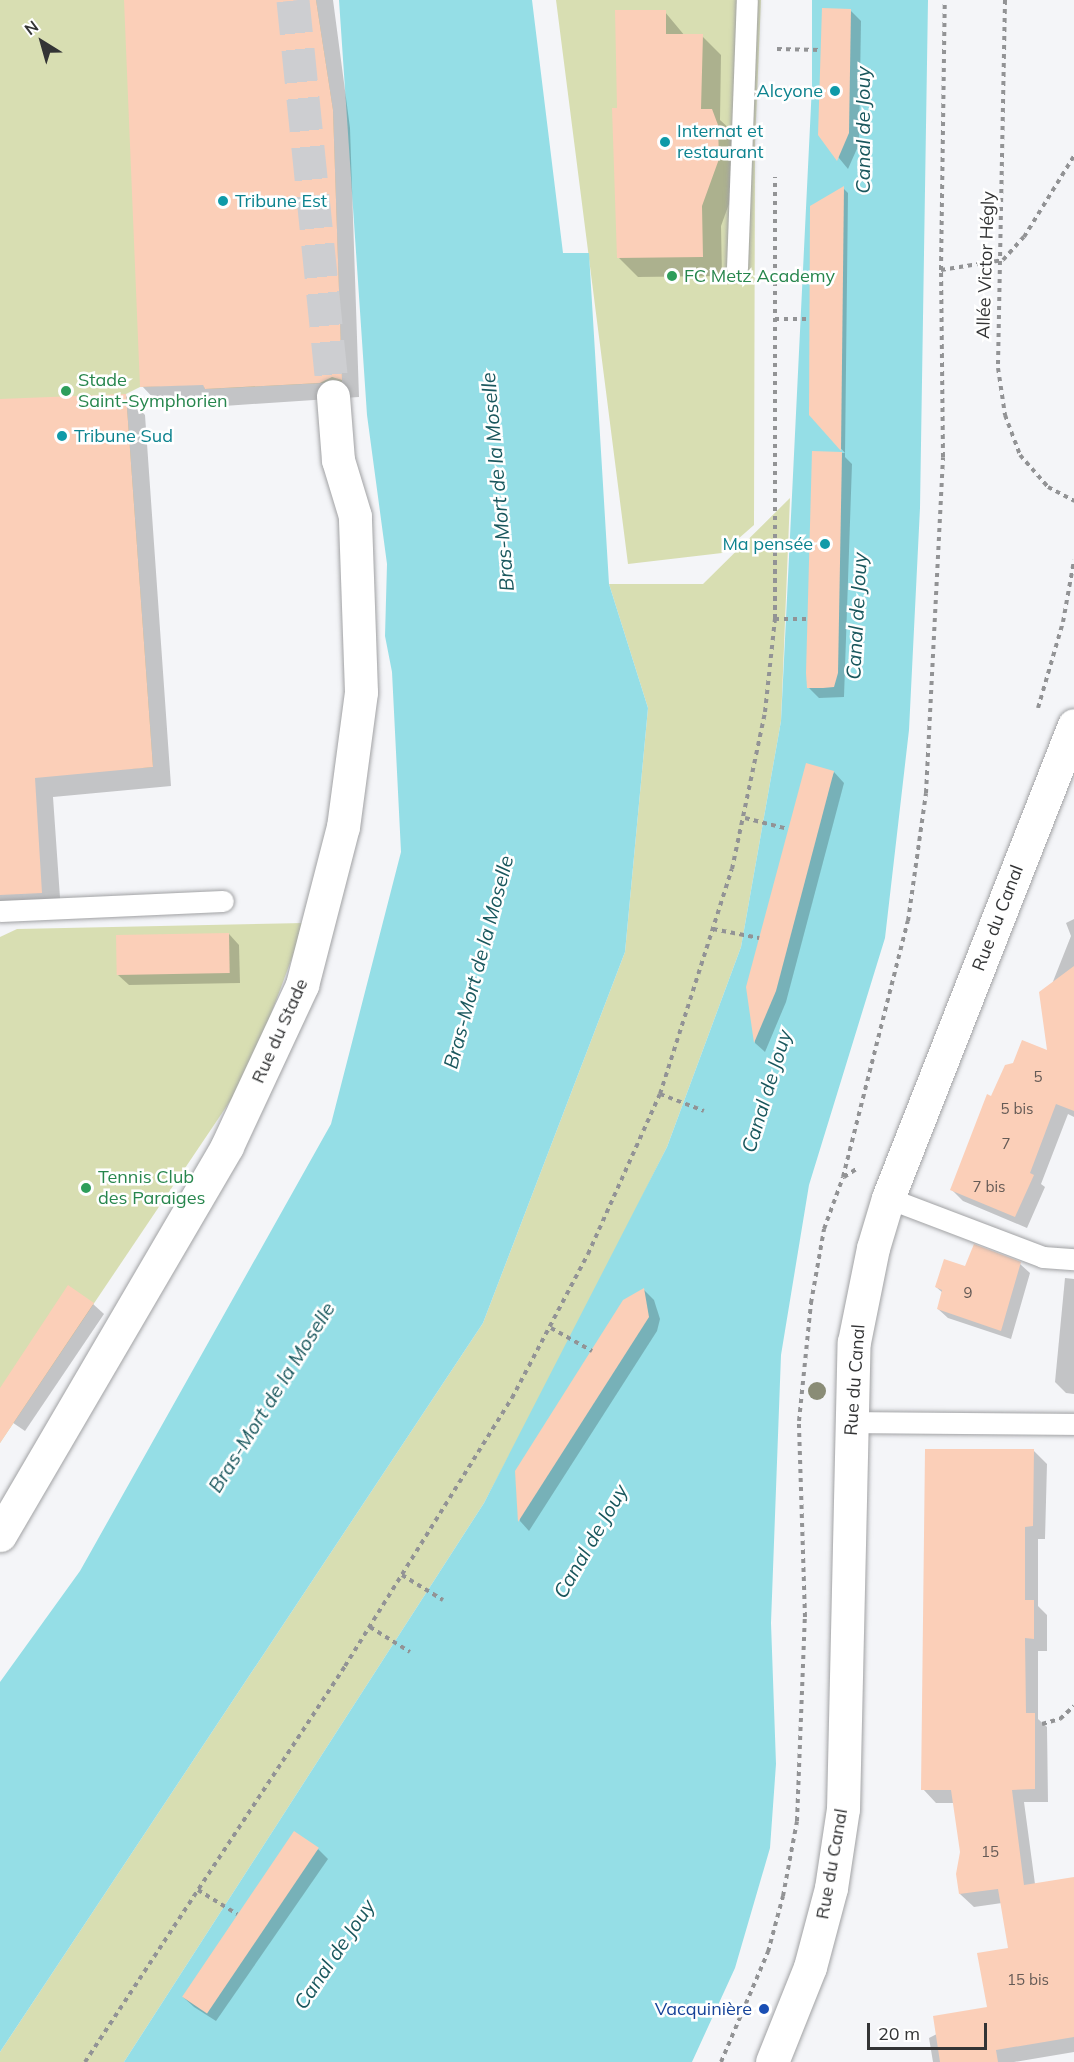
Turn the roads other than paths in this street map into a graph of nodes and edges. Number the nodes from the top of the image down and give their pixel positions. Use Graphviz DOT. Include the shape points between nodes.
graph roads {
  1 [pos="747,0"];
  2 [pos="737,268"];
  3 [pos="333,396"];
  4 [pos="1074,725"];
  5 [pos="223,902"];
  6 [pos="0,911"];
  7 [pos="888,1198"];
  8 [pos="1074,1259"];
  9 [pos="851,1422"];
  10 [pos="1074,1424"];
  11 [pos="0,1535"];
  12 [pos="778,2057"];
  1 -- 2 [label="lane"];
  3 -- 11 [label="street, Rue du Stade" via="338,460 355,516 361,692 343,827 302,986 226,1146"];
  4 -- 7 [label="street, Rue du Canal"];
  5 -- 6 [label="lane"];
  7 -- 8 [label="lane" via="1043,1257"];
  7 -- 9 [label="street, Rue du Canal" via="873,1248 854,1342"];
  9 -- 10 [label="lane"];
  9 -- 12 [label="street, Rue du Canal" via="843,1809 831,1888 810,1967"];
}
